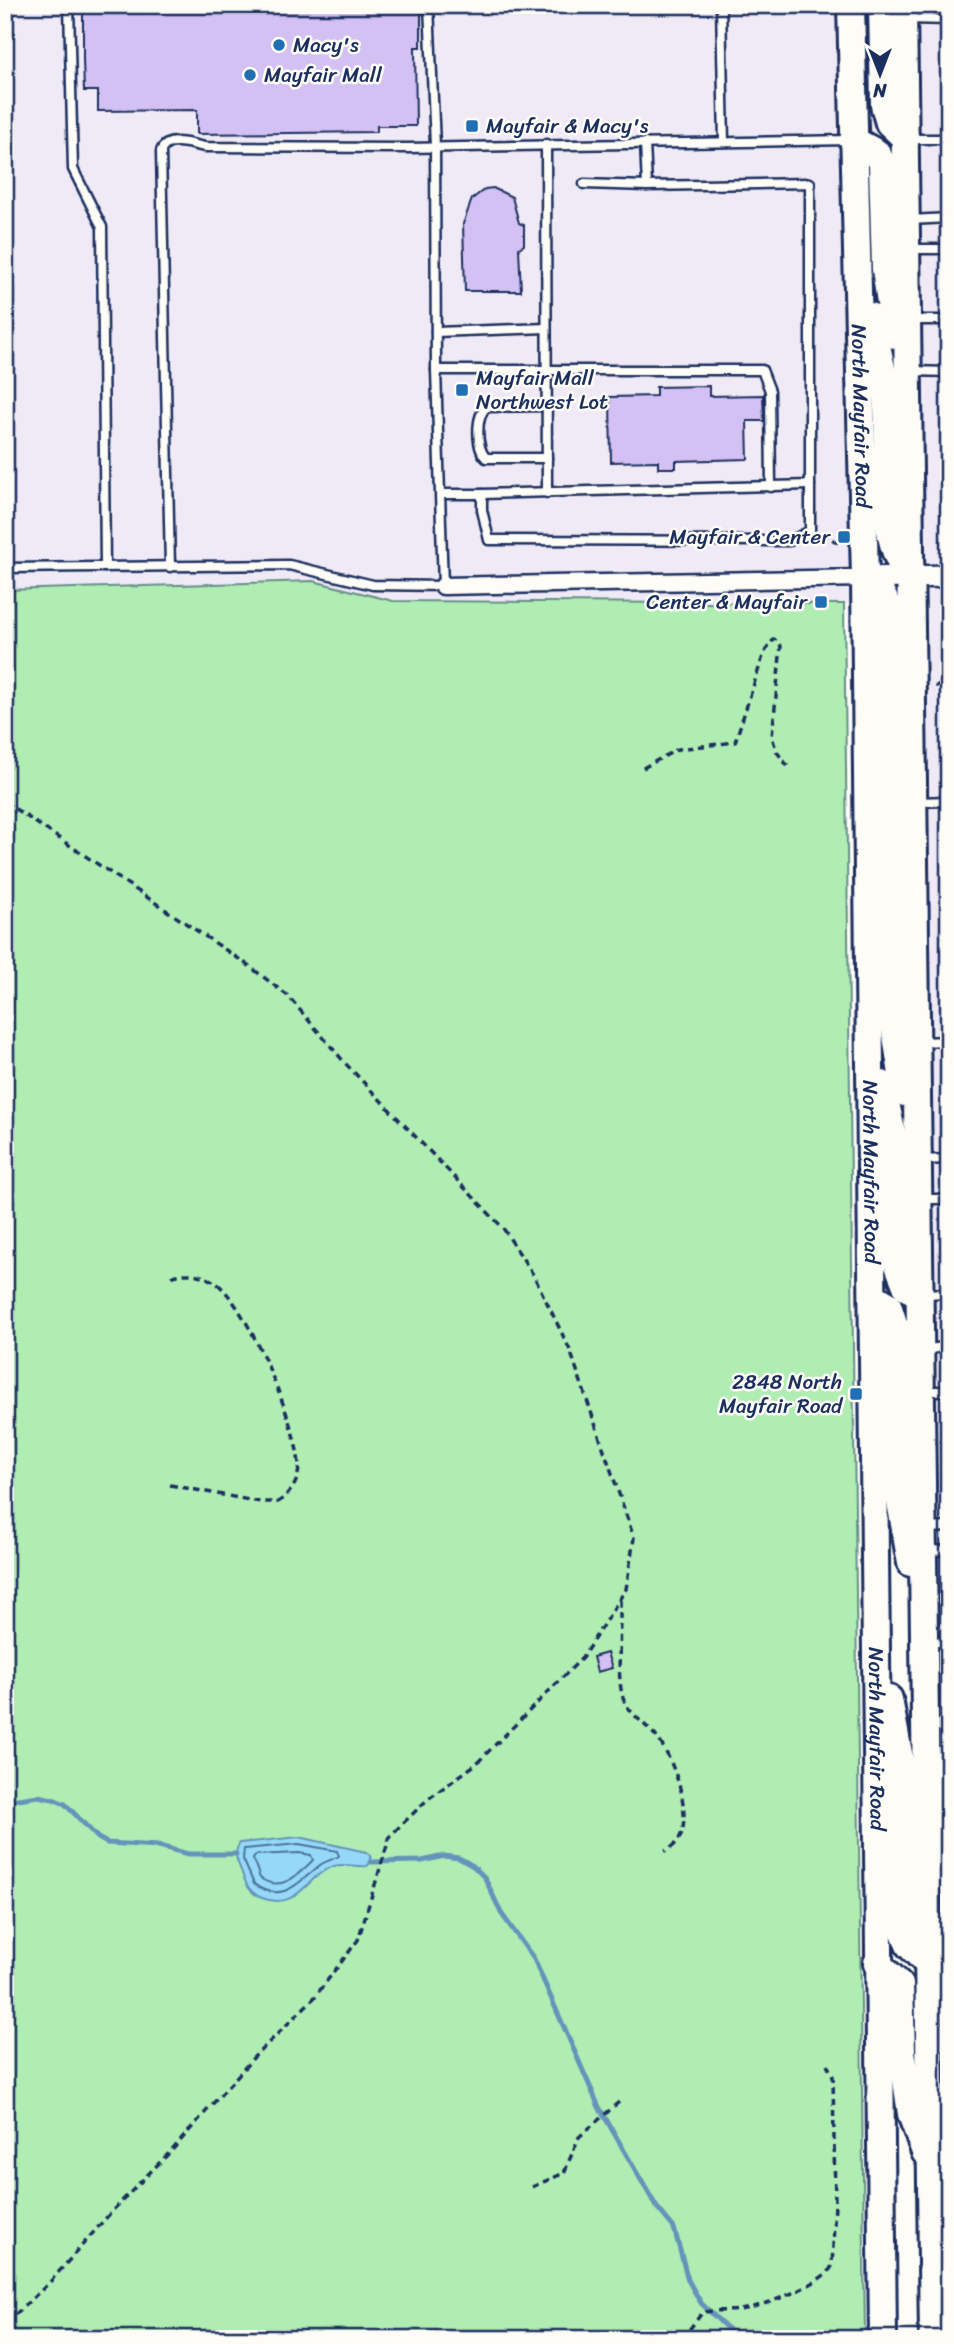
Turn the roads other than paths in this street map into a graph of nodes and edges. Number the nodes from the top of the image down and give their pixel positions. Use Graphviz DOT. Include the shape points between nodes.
graph roads {
  1 [pos="69,5"];
  2 [pos="429,5"];
  3 [pos="721,5"];
  4 [pos="851,5"];
  5 [pos="897,10"];
  6 [pos="949,20"];
  7 [pos="949,139"];
  8 [pos="853,140"];
  9 [pos="880,140"];
  10 [pos="900,140"];
  11 [pos="724,142"];
  12 [pos="645,143"];
  13 [pos="545,144"];
  14 [pos="435,146"];
  15 [pos="584,184"];
  16 [pos="647,186"];
  17 [pos="949,218"];
  18 [pos="907,220"];
  19 [pos="907,249"];
  20 [pos="949,249"];
  21 [pos="856,253"];
  22 [pos="900,320"];
  23 [pos="949,320"];
  24 [pos="546,328"];
  25 [pos="436,332"];
  26 [pos="547,369"];
  27 [pos="436,370"];
  28 [pos="908,371"];
  29 [pos="949,372"];
  30 [pos="547,406"];
  31 [pos="909,406"];
  32 [pos="547,458"];
  33 [pos="810,485"];
  34 [pos="771,487"];
  35 [pos="547,493"];
  36 [pos="441,494"];
  37 [pos="482,494"];
  38 [pos="105,567"];
  39 [pos="170,567"];
  40 [pos="5,568"];
  41 [pos="949,576"];
  42 [pos="910,577"];
  43 [pos="865,578"];
  44 [pos="443,586"];
  45 [pos="949,801"];
  46 [pos="913,802"];
  47 [pos="870,1020"];
  48 [pos="949,1041"];
  49 [pos="916,1042"];
  50 [pos="949,1159"];
  51 [pos="918,1160"];
  52 [pos="919,1199"];
  53 [pos="949,1199"];
  54 [pos="949,1293"];
  55 [pos="920,1294"];
  56 [pos="873,1296"];
  57 [pos="949,1346"];
  58 [pos="921,1350"];
  59 [pos="921,1391"];
  60 [pos="949,1391"];
  61 [pos="936,1539"];
  62 [pos="876,1629"];
  63 [pos="937,1642"];
  64 [pos="877,1963"];
  65 [pos="939,1963"];
  66 [pos="931,2171"];
  67 [pos="883,2339"];
  68 [pos="933,2339"];
  1 -- 38 [label="lane" via="73,169 102,228"];
  2 -- 14 [label="lane"];
  3 -- 11 [label="lane"];
  4 -- 8 [label="main road, North Mayfair Road"];
  5 -- 6 [label="lane"];
  5 -- 10 [label="main road" via="884,105"];
  7 -- 10 [label="lane"];
  8 -- 9 [label="lane"];
  8 -- 11 [label="lane"];
  8 -- 21 [label="main road, North Mayfair Road"];
  8 -- 22 [label="main road" via="877,153 882,163 885,269"];
  10 -- 18 [label="main road"];
  11 -- 12 [label="lane"];
  12 -- 13 [label="lane"];
  12 -- 16 [label="lane"];
  13 -- 14 [label="lane"];
  13 -- 24 [label="lane"];
  14 -- 25 [label="lane"];
  14 -- 39 [label="lane" via="206,147 175,141 162,147"];
  15 -- 16 [label="lane"];
  16 -- 33 [label="lane" via="810,183"];
  17 -- 18 [label="lane"];
  18 -- 19 [label="main road"];
  19 -- 20 [label="lane"];
  19 -- 22 [label="main road"];
  21 -- 42 [label="main road" via="885,386 889,535 896,560"];
  21 -- 43 [label="main road, North Mayfair Road"];
  22 -- 23 [label="lane"];
  22 -- 28 [label="main road"];
  22 -- 31 [label="main road"];
  24 -- 25 [label="lane"];
  24 -- 26 [label="lane"];
  25 -- 27 [label="lane"];
  26 -- 27 [label="lane"];
  26 -- 30 [label="lane"];
  26 -- 34 [label="lane" via="762,370 770,391"];
  27 -- 36 [label="lane"];
  28 -- 29 [label="lane"];
  28 -- 31 [label="main road"];
  30 -- 32 [label="lane"];
  30 -- 32 [label="lane" via="488,407 479,419 481,453 486,458"];
  31 -- 42 [label="main road"];
  32 -- 35 [label="lane"];
  33 -- 34 [label="lane"];
  33 -- 37 [label="lane" via="810,531 790,541 489,540"];
  34 -- 35 [label="lane"];
  35 -- 37 [label="lane"];
  36 -- 37 [label="lane"];
  36 -- 44 [label="lane"];
  38 -- 39 [label="lane"];
  38 -- 40 [label="lane"];
  39 -- 44 [label="lane" via="289,565 373,585"];
  41 -- 42 [label="street"];
  42 -- 43 [label="street"];
  42 -- 46 [label="main road"];
  43 -- 44 [label="street"];
  43 -- 47 [label="main road, North Mayfair Road"];
  43 -- 51 [label="main road" via="880,588 890,618 892,1010"];
  45 -- 46 [label="lane"];
  46 -- 49 [label="main road"];
  47 -- 55 [label="main road" via="895,1146 895,1260 907,1287"];
  47 -- 56 [label="main road, North Mayfair Road"];
  48 -- 49 [label="lane"];
  49 -- 51 [label="main road"];
  50 -- 51 [label="lane"];
  51 -- 52 [label="main road"];
  52 -- 53 [label="lane"];
  52 -- 55 [label="main road"];
  54 -- 55 [label="lane"];
  55 -- 58 [label="main road"];
  56 -- 62 [label="main road, North Mayfair Road"];
  56 -- 63 [label="main road" via="888,1305 897,1333 898,1490"];
  57 -- 58 [label="lane"];
  58 -- 59 [label="main road"];
  59 -- 60 [label="lane"];
  59 -- 61 [label="main road"];
  61 -- 63 [label="main road"];
  62 -- 64 [label="main road, North Mayfair Road"];
  62 -- 65 [label="main road" via="902,1770 903,1929 909,1945"];
  63 -- 65 [label="main road"];
  64 -- 66 [label="main road" via="900,1985 902,2052 911,2114"];
  64 -- 67 [label="main road, North Mayfair Road"];
  65 -- 66 [label="main road"];
  66 -- 68 [label="main road" via="936,2222"];
}
